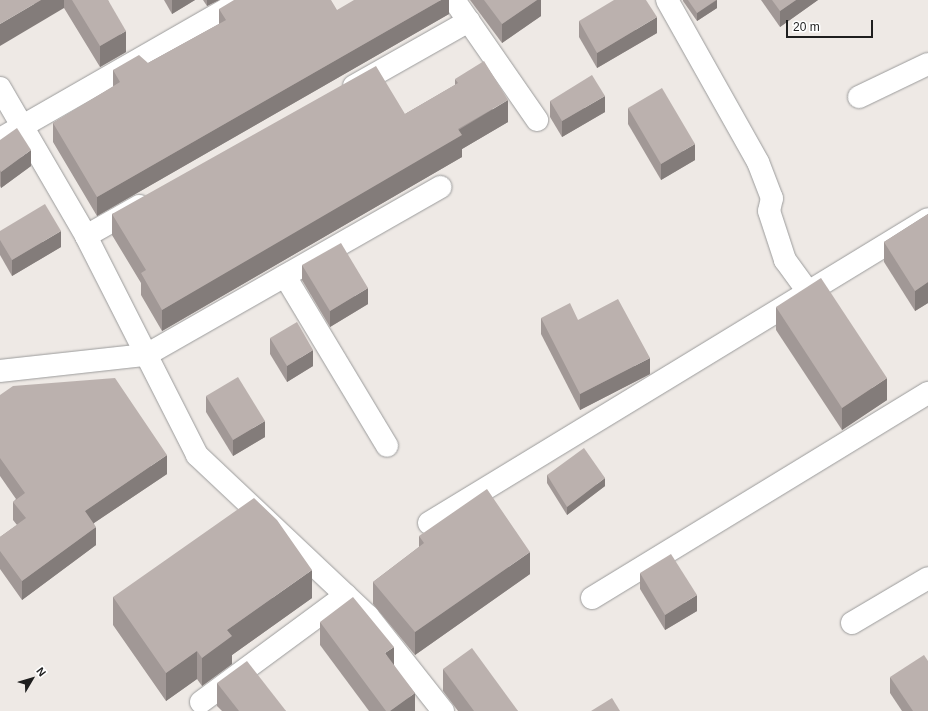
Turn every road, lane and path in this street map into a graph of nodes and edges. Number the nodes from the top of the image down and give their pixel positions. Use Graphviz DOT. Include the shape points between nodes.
graph roads {
  1 [pos="243,0"];
  2 [pos="454,0"];
  3 [pos="667,0"];
  4 [pos="469,21"];
  5 [pos="928,64"];
  6 [pos="0,88"];
  7 [pos="337,96"];
  8 [pos="859,97"];
  9 [pos="536,120"];
  10 [pos="23,128"];
  11 [pos="0,139"];
  12 [pos="441,187"];
  13 [pos="155,197"];
  14 [pos="928,219"];
  15 [pos="86,236"];
  16 [pos="285,276"];
  17 [pos="808,292"];
  18 [pos="146,355"];
  19 [pos="0,371"];
  20 [pos="928,393"];
  21 [pos="387,446"];
  22 [pos="429,523"];
  23 [pos="928,578"];
  24 [pos="346,595"];
  25 [pos="592,598"];
  26 [pos="852,623"];
  27 [pos="201,702"];
  28 [pos="436,709"];
  1 -- 10 [label="street"];
  2 -- 4 [label="street"];
  3 -- 17 [label="street" via="758,162 772,198 769,211 785,260"];
  4 -- 7 [label="street"];
  4 -- 9 [label="street"];
  5 -- 8 [label="street"];
  6 -- 10 [label="street"];
  10 -- 11 [label="street"];
  10 -- 15 [label="street"];
  12 -- 16 [label="street"];
  13 -- 15 [label="street"];
  14 -- 17 [label="street"];
  15 -- 18 [label="street"];
  16 -- 18 [label="street"];
  16 -- 21 [label="street"];
  17 -- 22 [label="street"];
  18 -- 19 [label="street"];
  18 -- 24 [label="street" via="198,455"];
  20 -- 25 [label="street"];
  23 -- 26 [label="street"];
  24 -- 27 [label="street"];
  24 -- 28 [label="street" via="368,616"];
}
